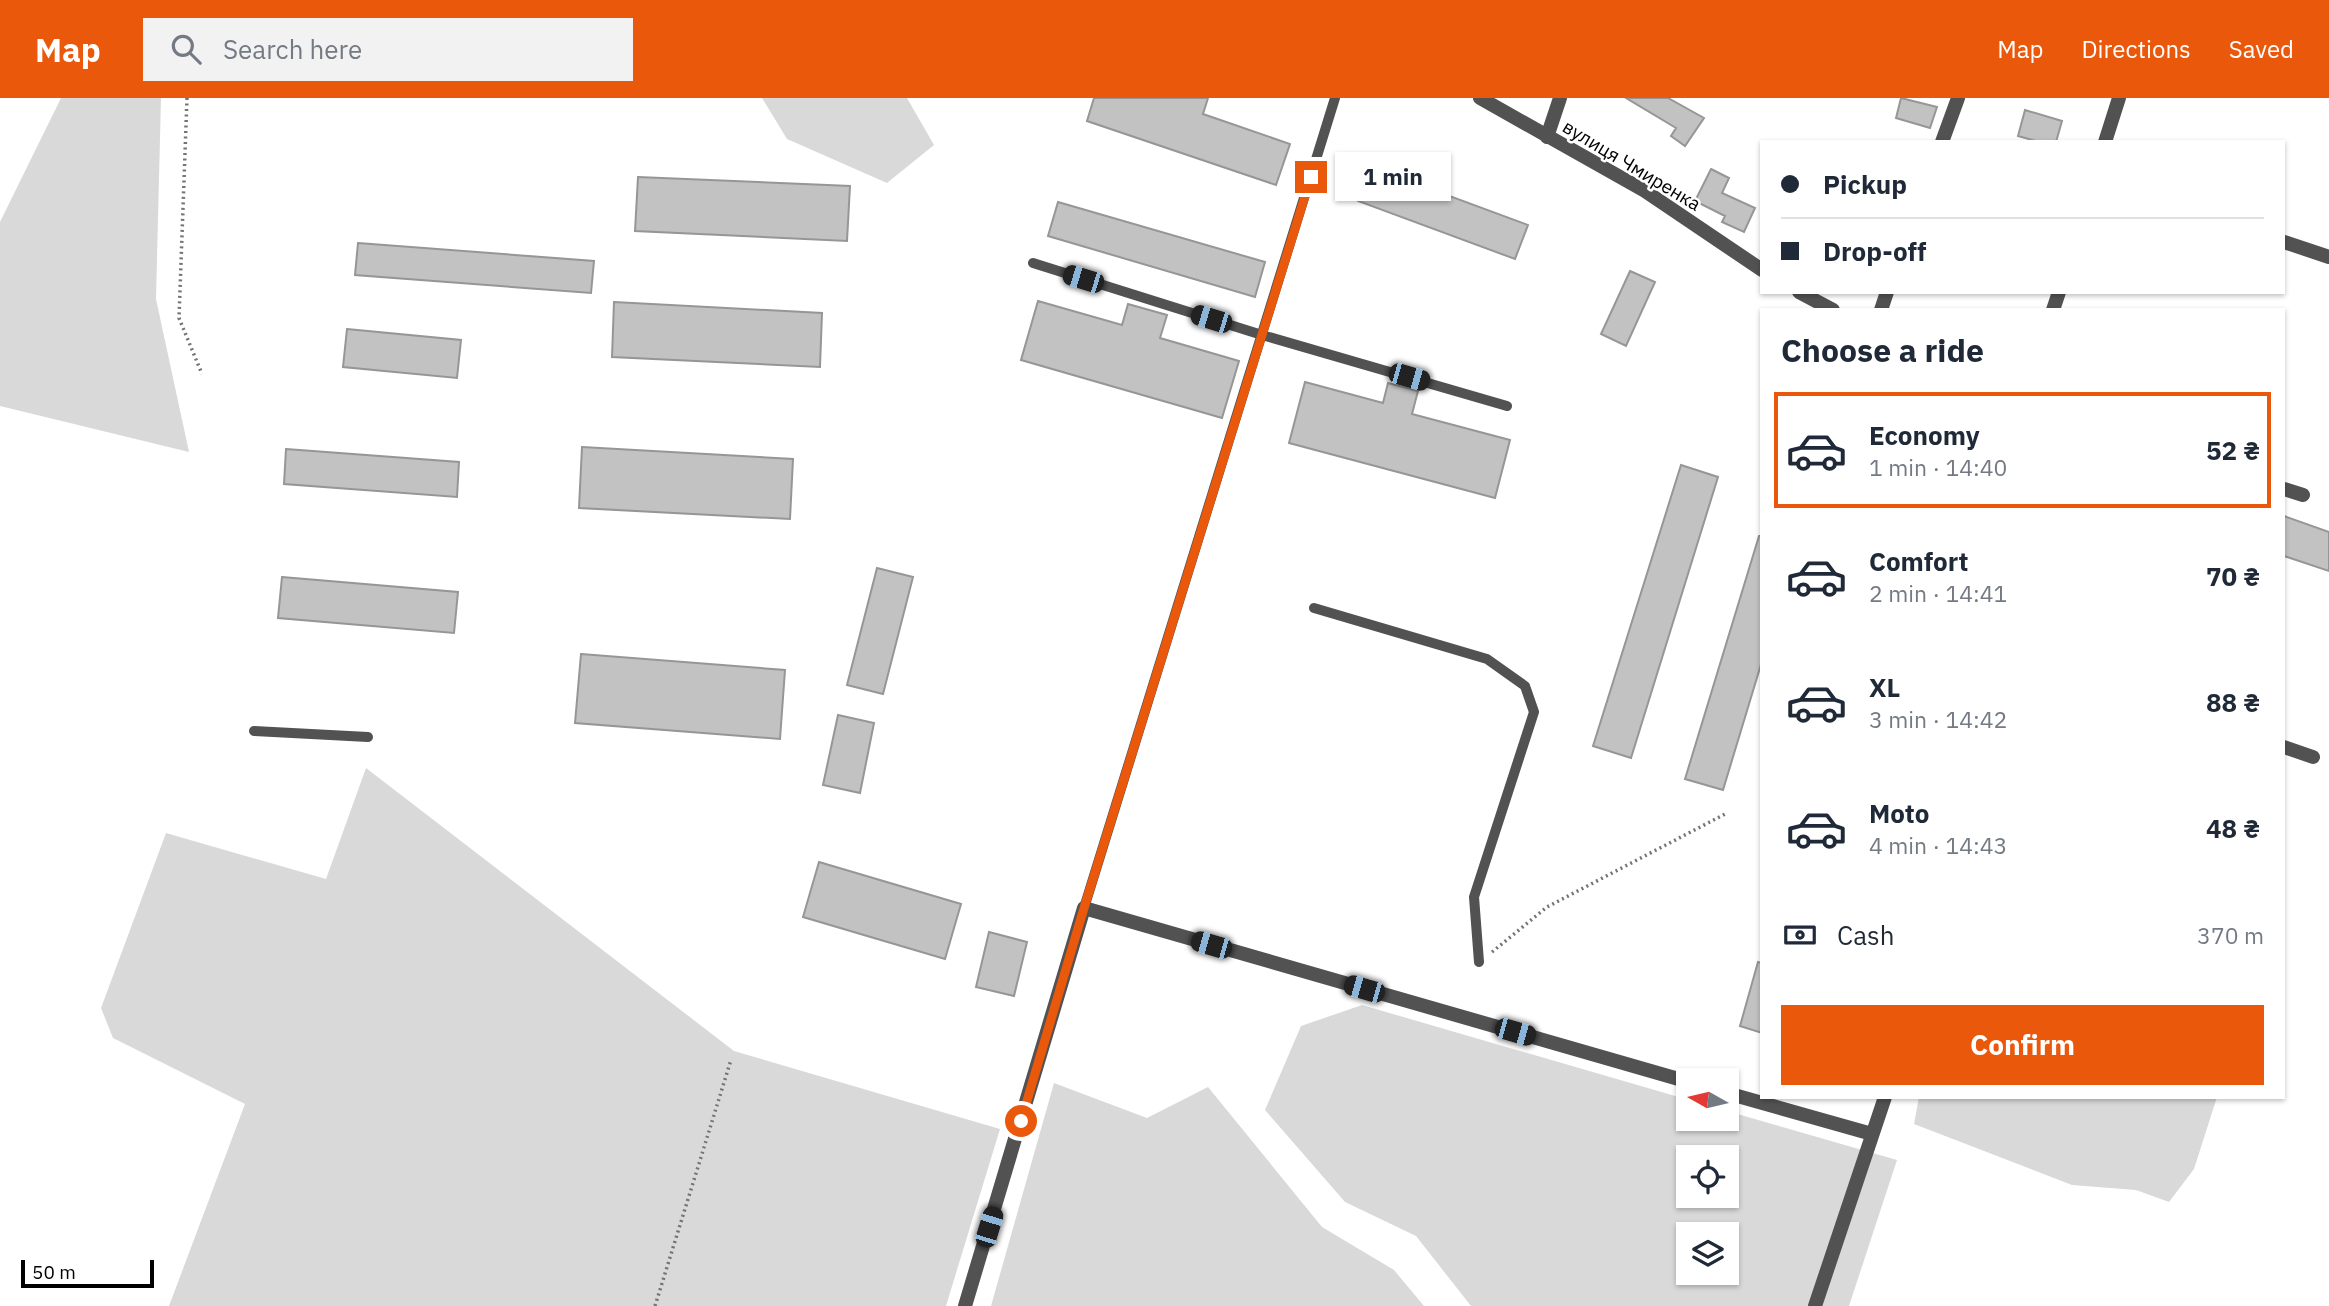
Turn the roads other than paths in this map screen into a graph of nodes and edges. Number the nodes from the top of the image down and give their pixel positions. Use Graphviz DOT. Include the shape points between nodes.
graph roads {
  1 [pos="1335,98"];
  2 [pos="1480,98"];
  3 [pos="1560,98"];
  4 [pos="1958,98"];
  5 [pos="2119,98"];
  6 [pos="1547,137"];
  7 [pos="1943,140"];
  8 [pos="2106,140"];
  9 [pos="2285,242"];
  10 [pos="2329,257"];
  11 [pos="1033,263"];
  12 [pos="1760,269"];
  13 [pos="1803,294"];
  14 [pos="1829,308"];
  15 [pos="1262,335"];
  16 [pos="1507,406"];
  17 [pos="2285,489"];
  18 [pos="2303,495"];
  19 [pos="1314,608"];
  20 [pos="254,731"];
  21 [pos="368,737"];
  22 [pos="2285,747"];
  23 [pos="2313,757"];
  24 [pos="1084,908"];
  25 [pos="1479,962"];
  26 [pos="1676,1078"];
  27 [pos="1740,1097"];
  28 [pos="1884,1099"];
  29 [pos="1872,1134"];
  30 [pos="965,1306"];
  31 [pos="1815,1306"];
  1 -- 15 [label="lane"];
  2 -- 6 [label="street, вулиця Чмиренка"];
  3 -- 6 [label="street"];
  4 -- 7 [label="street"];
  5 -- 8 [label="street"];
  6 -- 12 [label="street, вулиця Чмиренка" via="1645,191"];
  9 -- 10 [label="street"];
  11 -- 15 [label="lane"];
  13 -- 14 [label="street"];
  15 -- 16 [label="lane"];
  15 -- 24 [label="lane"];
  17 -- 18 [label="street"];
  19 -- 25 [label="lane" via="1487,659 1525,686 1534,712 1474,897"];
  20 -- 21 [label="lane"];
  22 -- 23 [label="street"];
  24 -- 26 [label="street"];
  24 -- 30 [label="street"];
  27 -- 29 [label="street"];
  28 -- 29 [label="street"];
  29 -- 31 [label="street"];
}
